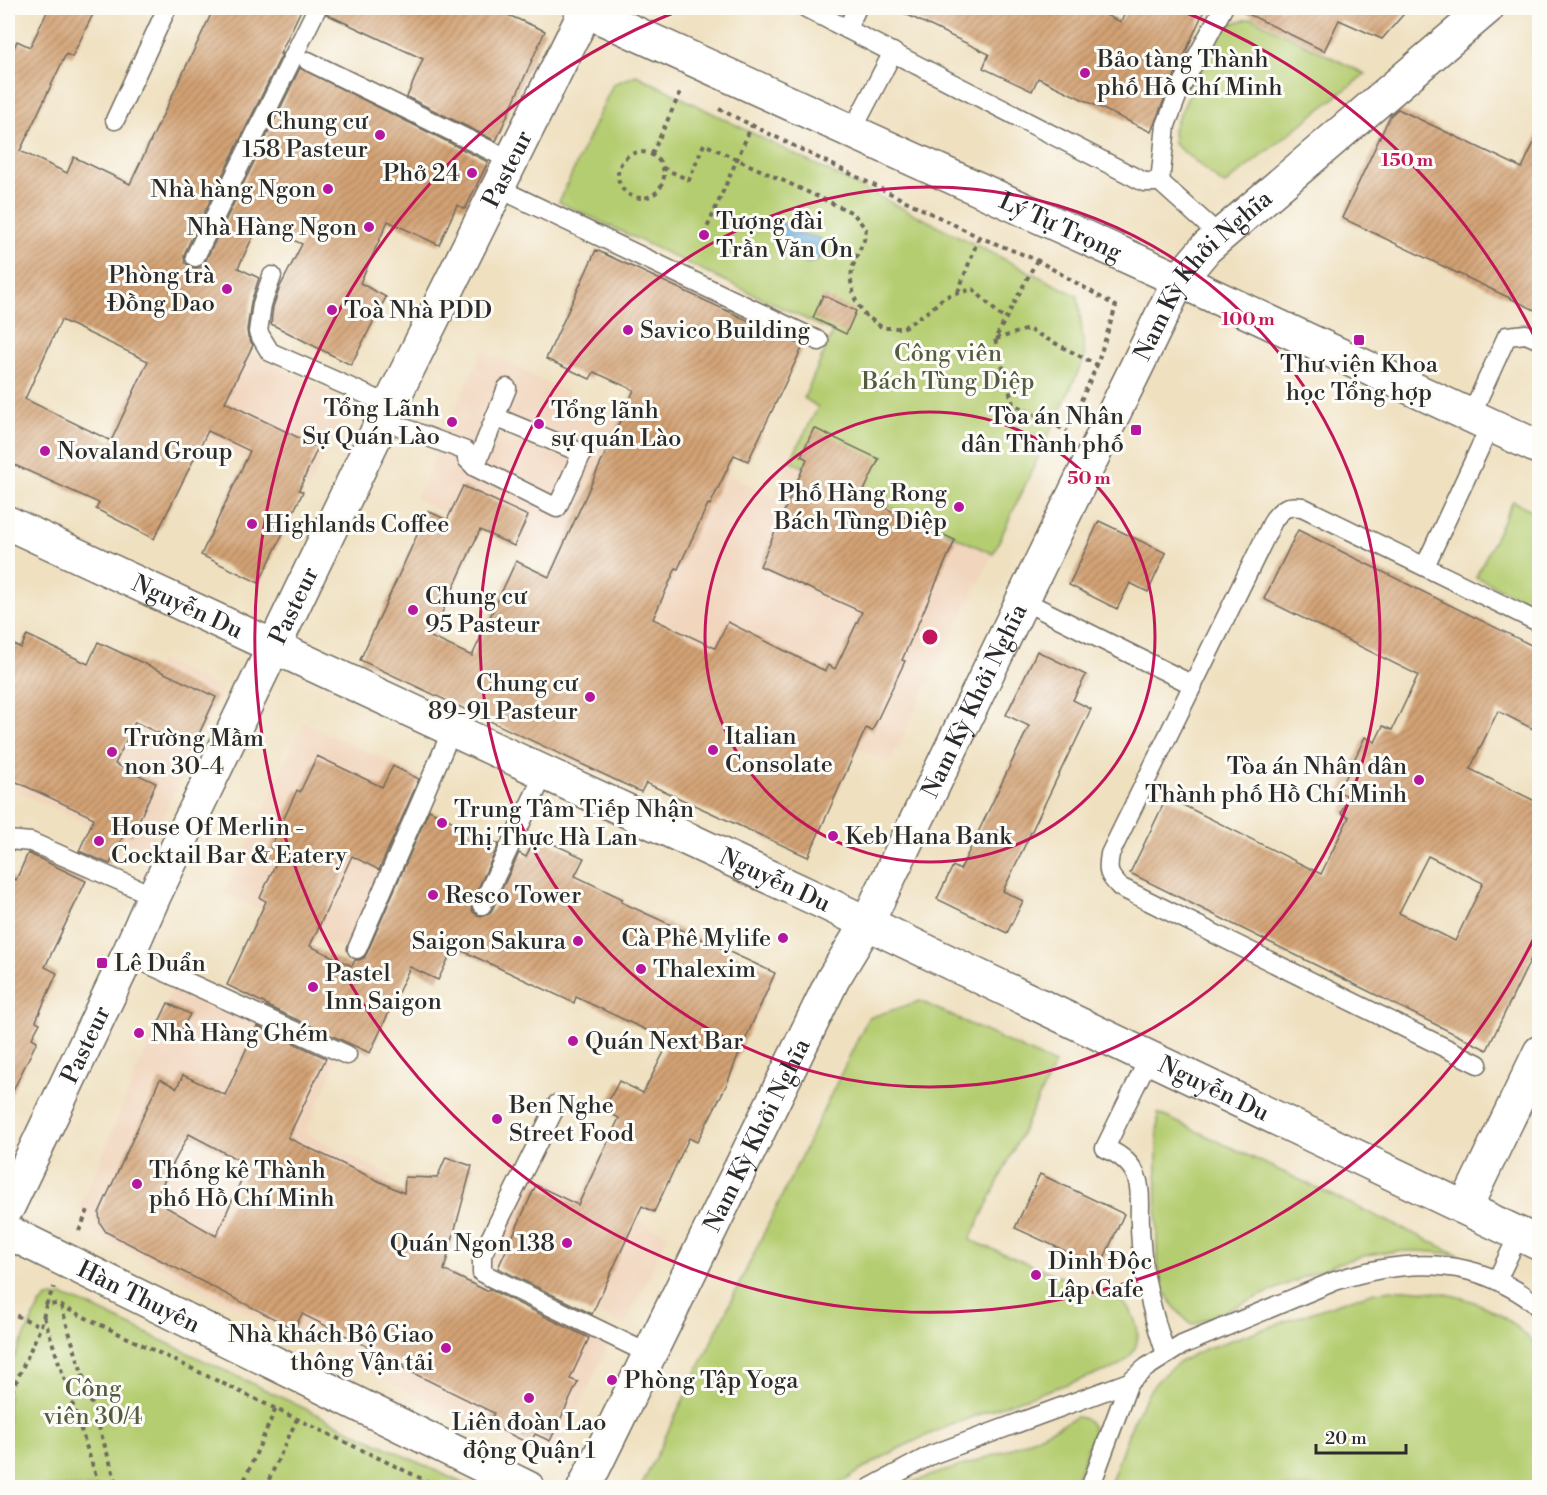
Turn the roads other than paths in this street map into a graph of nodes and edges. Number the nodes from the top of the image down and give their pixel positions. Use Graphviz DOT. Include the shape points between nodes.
graph roads {
  1 [pos="167,8"];
  2 [pos="317,8"];
  3 [pos="585,8"];
  4 [pos="806,8"];
  5 [pos="856,8"];
  6 [pos="1223,8"];
  7 [pos="1487,8"];
  8 [pos="847,28"];
  9 [pos="893,52"];
  10 [pos="308,61"];
  11 [pos="115,120"];
  12 [pos="852,131"];
  13 [pos="505,174"];
  14 [pos="1160,182"];
  15 [pos="1220,236"];
  16 [pos="195,257"];
  17 [pos="272,276"];
  18 [pos="1179,280"];
  19 [pos="1539,340"];
  20 [pos="819,341"];
  21 [pos="507,388"];
  22 [pos="387,412"];
  23 [pos="495,417"];
  24 [pos="1480,421"];
  25 [pos="1539,448"];
  26 [pos="475,466"];
  27 [pos="8,523"];
  28 [pos="1425,566"];
  29 [pos="1022,600"];
  30 [pos="1539,623"];
  31 [pos="274,647"];
  32 [pos="1193,684"];
  33 [pos="452,730"];
  34 [pos="544,774"];
  35 [pos="8,840"];
  36 [pos="154,896"];
  37 [pos="482,905"];
  38 [pos="867,923"];
  39 [pos="357,949"];
  40 [pos="128,955"];
  41 [pos="1539,1052"];
  42 [pos="347,1055"];
  43 [pos="1149,1058"];
  44 [pos="1478,1064"];
  45 [pos="557,1104"];
  46 [pos="8,1207"];
  47 [pos="1464,1208"];
  48 [pos="8,1232"];
  49 [pos="1529,1239"];
  50 [pos="1497,1280"];
  51 [pos="1539,1309"];
  52 [pos="649,1354"];
  53 [pos="1166,1354"];
  54 [pos="1129,1382"];
  55 [pos="528,1488"];
  56 [pos="584,1488"];
  57 [pos="870,1488"];
  58 [pos="1090,1488"];
  1 -- 11 [label="lane"];
  2 -- 16 [label="lane"];
  3 -- 12 [label="street, Lý Tự Trọng"];
  3 -- 13 [label="street, Pasteur"];
  4 -- 8 [label="lane"];
  5 -- 8 [label="lane"];
  6 -- 14 [label="lane" via="1180,89 1166,125"];
  7 -- 15 [label="street, Nam Kỳ Khởi Nghĩa"];
  8 -- 9 [label="lane"];
  9 -- 12 [label="lane"];
  9 -- 14 [label="lane" via="1144,182"];
  10 -- 13 [label="lane"];
  12 -- 18 [label="street, Lý Tự Trọng"];
  13 -- 20 [label="lane"];
  13 -- 22 [label="street, Pasteur"];
  14 -- 15 [label="lane"];
  15 -- 18 [label="street, Nam Kỳ Khởi Nghĩa"];
  17 -- 22 [label="lane" via="258,332 270,352"];
  18 -- 24 [label="street, Lý Tự Trọng"];
  18 -- 29 [label="street, Nam Kỳ Khởi Nghĩa"];
  19 -- 24 [label="lane" via="1526,334 1507,336"];
  21 -- 23 [label="lane"];
  22 -- 26 [label="lane" via="466,451 467,459"];
  22 -- 31 [label="street, Pasteur"];
  23 -- 26 [label="lane"];
  23 -- 26 [label="lane" via="582,453 557,508"];
  24 -- 25 [label="street, Lý Tự Trọng"];
  24 -- 28 [label="lane"];
  27 -- 31 [label="street, Nguyễn Du"];
  28 -- 30 [label="lane"];
  28 -- 32 [label="lane" via="1302,507 1281,510"];
  29 -- 32 [label="lane"];
  29 -- 38 [label="street, Nam Kỳ Khởi Nghĩa"];
  31 -- 33 [label="street, Nguyễn Du"];
  31 -- 36 [label="street, Pasteur"];
  32 -- 44 [label="lane" via="1110,854 1107,868 1111,878 1120,887"];
  33 -- 34 [label="street, Nguyễn Du"];
  33 -- 39 [label="lane"];
  34 -- 37 [label="lane"];
  34 -- 38 [label="street, Nguyễn Du"];
  35 -- 36 [label="lane" via="31,842"];
  36 -- 40 [label="street, Pasteur"];
  38 -- 43 [label="street, Nguyễn Du"];
  38 -- 52 [label="street, Nam Kỳ Khởi Nghĩa" via="833,979"];
  40 -- 42 [label="lane"];
  40 -- 46 [label="street, Pasteur"];
  41 -- 47 [label="street"];
  43 -- 47 [label="street, Nguyễn Du"];
  43 -- 53 [label="lane" via="1105,1148 1124,1158 1138,1179 1142,1257"];
  45 -- 52 [label="lane" via="482,1255 482,1273"];
  47 -- 49 [label="street, Nguyễn Du"];
  48 -- 55 [label="street, Hàn Thuyên"];
  49 -- 50 [label="lane"];
  50 -- 51 [label="lane"];
  50 -- 53 [label="lane" via="1433,1265 1383,1268 1335,1281"];
  52 -- 56 [label="street, Nam Kỳ Khởi Nghĩa"];
  53 -- 54 [label="lane"];
  54 -- 57 [label="lane" via="939,1452"];
  54 -- 58 [label="lane"];
}
